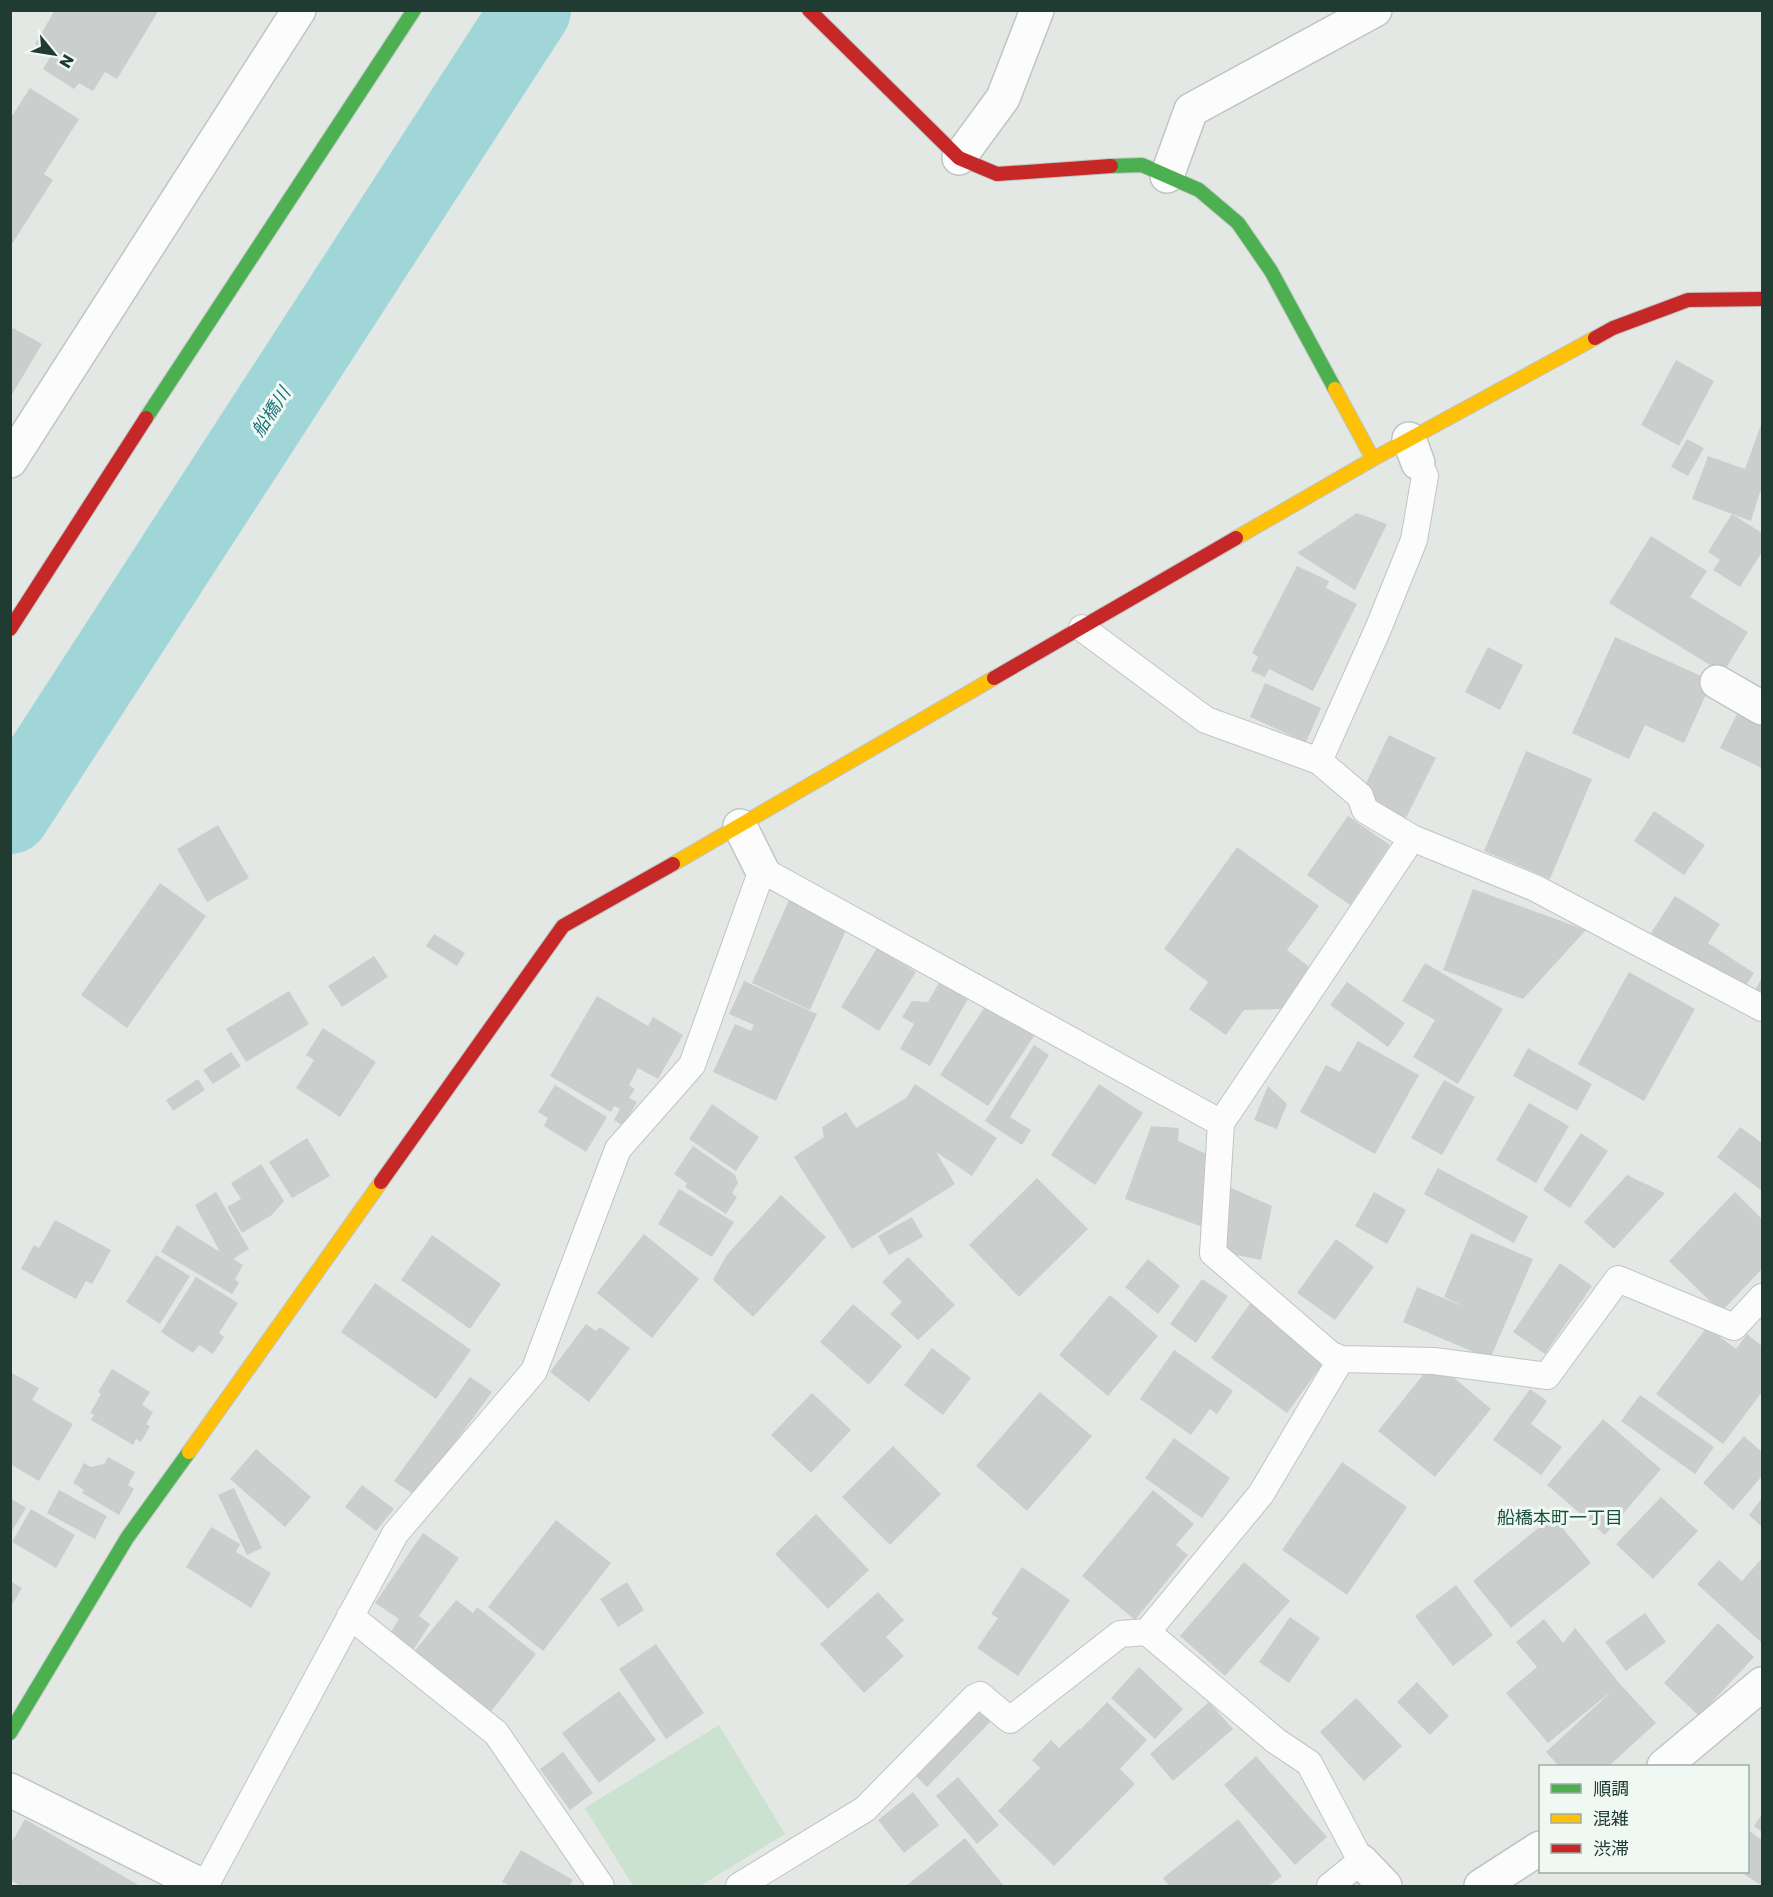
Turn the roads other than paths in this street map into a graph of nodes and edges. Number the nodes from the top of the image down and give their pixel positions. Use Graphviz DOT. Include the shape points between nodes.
graph roads {
  1 [pos="300,10"];
  2 [pos="414,10"];
  3 [pos="809,10"];
  4 [pos="1037,10"];
  5 [pos="1375,10"];
  6 [pos="959,158"];
  7 [pos="1167,176"];
  8 [pos="1762,299"];
  9 [pos="1414,451"];
  10 [pos="1372,459"];
  11 [pos="10,461"];
  12 [pos="1082,628"];
  13 [pos="10,629"];
  14 [pos="1718,682"];
  15 [pos="1762,708"];
  16 [pos="1319,761"];
  17 [pos="740,826"];
  18 [pos="1412,838"];
  19 [pos="762,870"];
  20 [pos="1762,1008"];
  21 [pos="1221,1123"];
  22 [pos="1762,1297"];
  23 [pos="1341,1359"];
  24 [pos="350,1616"];
  25 [pos="1147,1632"];
  26 [pos="1762,1684"];
  27 [pos="10,1733"];
  28 [pos="1666,1765"];
  29 [pos="10,1790"];
  30 [pos="1539,1849"];
  31 [pos="1361,1861"];
  32 [pos="204,1887"];
  33 [pos="601,1887"];
  34 [pos="739,1887"];
  35 [pos="1330,1887"];
  36 [pos="1385,1887"];
  37 [pos="1481,1887"];
  1 -- 11 [label="street"];
  2 -- 13 [label="street"];
  3 -- 6 [label="street"];
  4 -- 6 [label="street" via="1003,98"];
  5 -- 7 [label="street" via="1191,111"];
  6 -- 7 [label="street" via="997,174 1142,165"];
  7 -- 10 [label="street" via="1199,190 1238,223 1271,271"];
  8 -- 9 [label="street" via="1688,300 1613,328"];
  9 -- 10 [label="street"];
  9 -- 16 [label="lane" via="1425,476 1413,540"];
  10 -- 12 [label="street"];
  12 -- 16 [label="lane" via="1206,720"];
  12 -- 17 [label="street"];
  14 -- 15 [label="street"];
  16 -- 18 [label="lane" via="1360,796 1365,810"];
  17 -- 19 [label="street"];
  17 -- 27 [label="street" via="563,926 127,1538"];
  18 -- 20 [label="lane" via="1535,888"];
  18 -- 21 [label="lane"];
  19 -- 21 [label="lane"];
  19 -- 24 [label="lane" via="692,1065 618,1149 534,1371 395,1534"];
  21 -- 23 [label="lane" via="1213,1253 1330,1354"];
  22 -- 23 [label="lane" via="1734,1327 1618,1279 1547,1376 1434,1361"];
  23 -- 25 [label="lane" via="1261,1494"];
  24 -- 32 [label="lane"];
  24 -- 33 [label="lane" via="496,1733"];
  25 -- 31 [label="lane" via="1276,1741 1309,1763"];
  25 -- 34 [label="lane" via="1120,1634 1010,1720 980,1695 974,1698 866,1809"];
  26 -- 28 [label="street"];
  29 -- 32 [label="street"];
  30 -- 37 [label="street"];
  31 -- 35 [label="lane"];
  31 -- 36 [label="street"];
}
